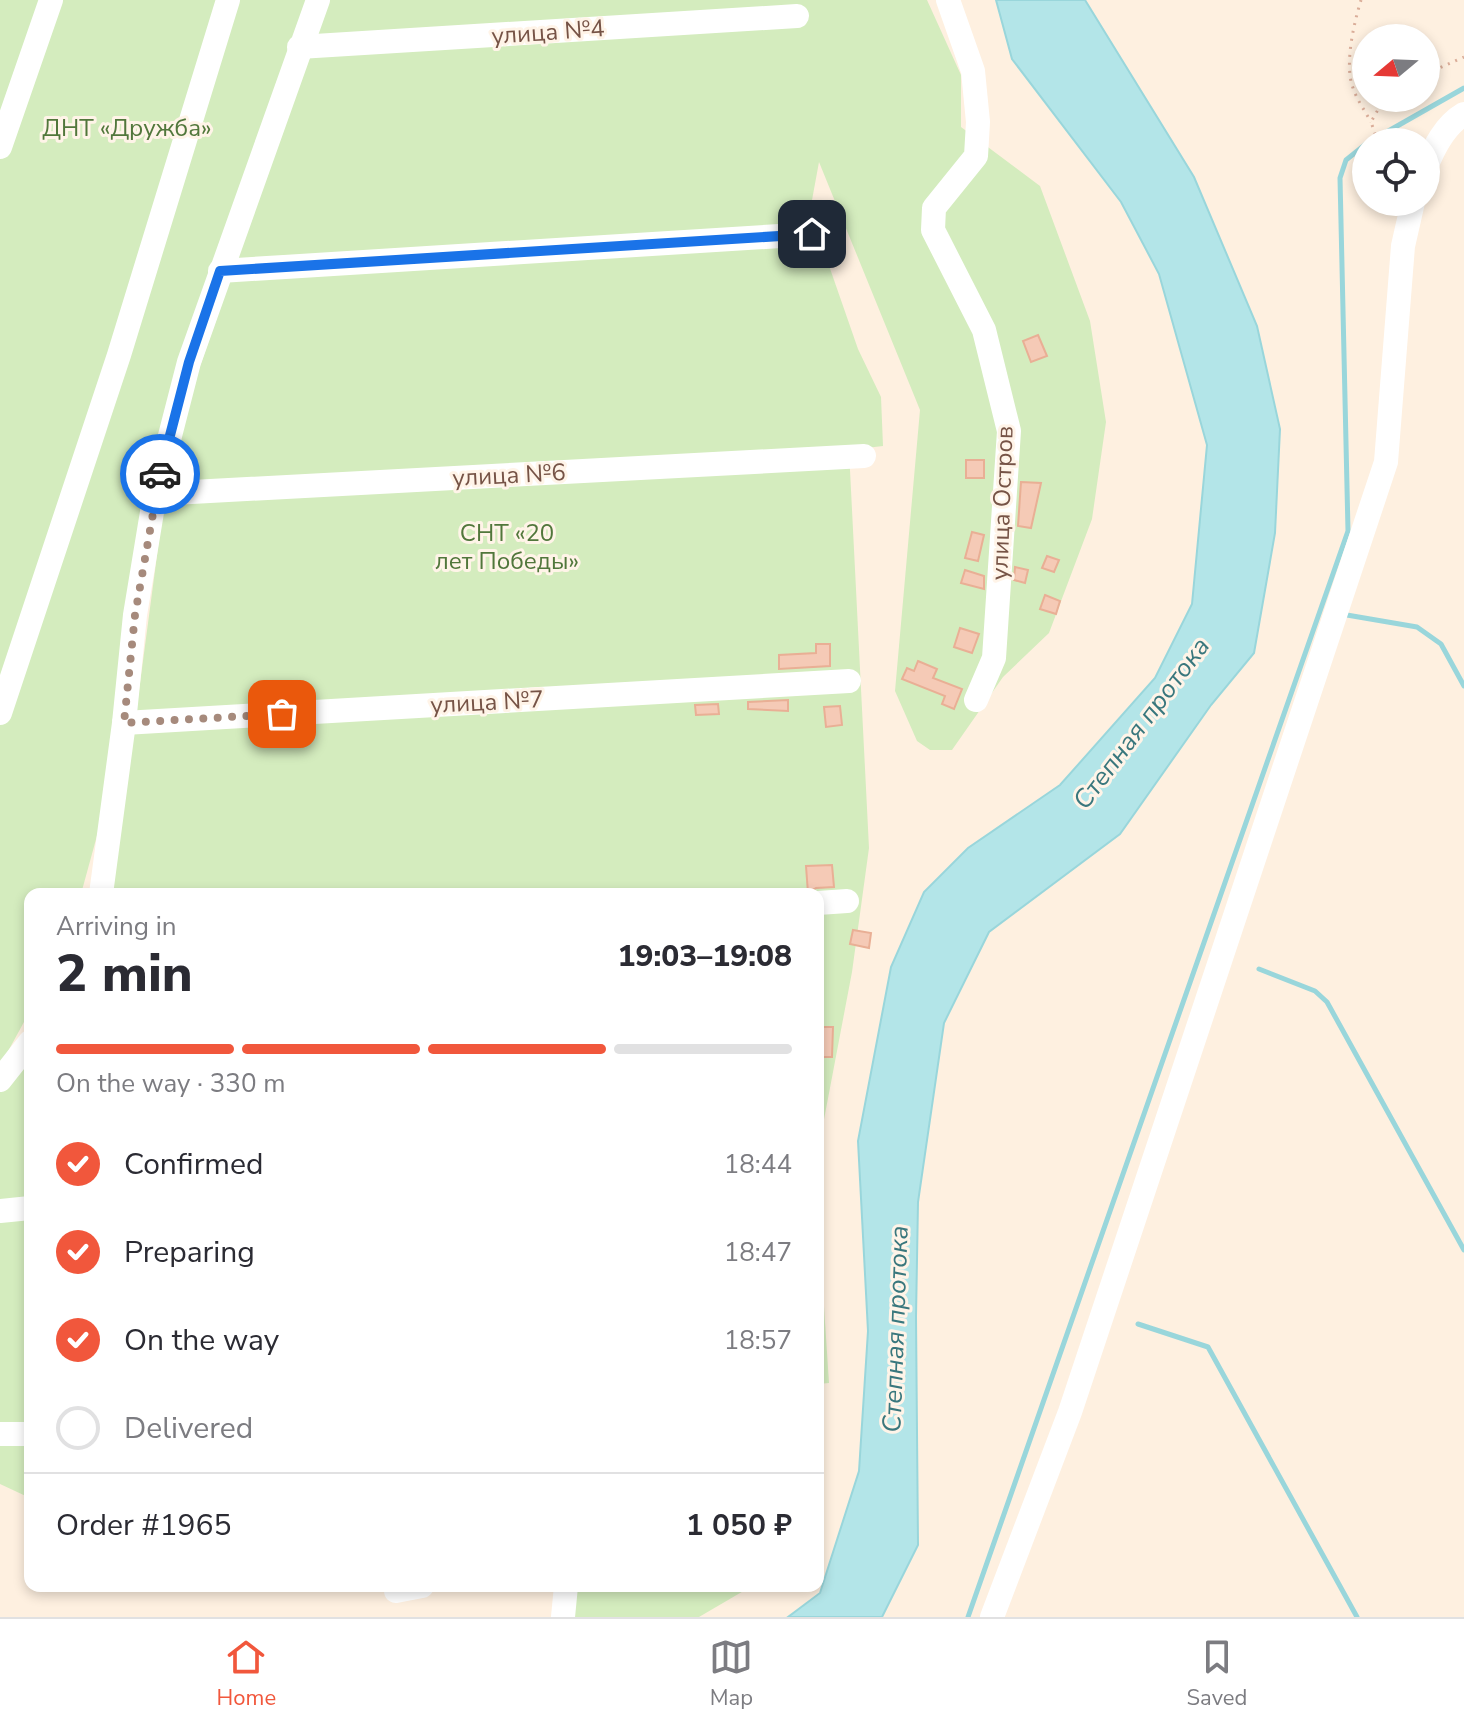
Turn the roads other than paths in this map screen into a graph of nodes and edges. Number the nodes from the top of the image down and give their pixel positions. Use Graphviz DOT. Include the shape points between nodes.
graph roads {
  1 [pos="51,0"];
  2 [pos="228,0"];
  3 [pos="318,0"];
  4 [pos="948,0"];
  5 [pos="797,16"];
  6 [pos="299,47"];
  7 [pos="1464,114"];
  8 [pos="1440,139"];
  9 [pos="0,147"];
  10 [pos="1410,216"];
  11 [pos="812,234"];
  12 [pos="220,271"];
  13 [pos="864,456"];
  14 [pos="155,494"];
  15 [pos="849,681"];
  16 [pos="976,700"];
  17 [pos="0,713"];
  18 [pos="124,723"];
  19 [pos="102,888"];
  20 [pos="847,901"];
  21 [pos="824,903"];
  22 [pos="24,1050"];
  23 [pos="0,1080"];
  24 [pos="24,1209"];
  25 [pos="0,1211"];
  26 [pos="0,1434"];
  27 [pos="24,1434"];
  28 [pos="565,1592"];
  29 [pos="563,1617"];
  30 [pos="992,1617"];
  1 -- 9 [label="street"];
  2 -- 17 [label="street" via="119,355"];
  3 -- 6 [label="street"];
  4 -- 16 [label="street, улица Остров" via="973,71 976,156 934,208 933,230 984,330 1009,431 994,658"];
  5 -- 6 [label="street, улица №4"];
  6 -- 12 [label="street"];
  7 -- 8 [label="street"];
  10 -- 30 [label="street" via="1386,462 1070,1412"];
  11 -- 12 [label="street"];
  12 -- 14 [label="street" via="189,362"];
  13 -- 14 [label="street, улица №6"];
  14 -- 18 [label="street"];
  15 -- 18 [label="street, улица №7"];
  18 -- 19 [label="street"];
  20 -- 21 [label="street"];
  22 -- 23 [label="street"];
  24 -- 25 [label="street"];
  26 -- 27 [label="street"];
  28 -- 29 [label="street"];
}
